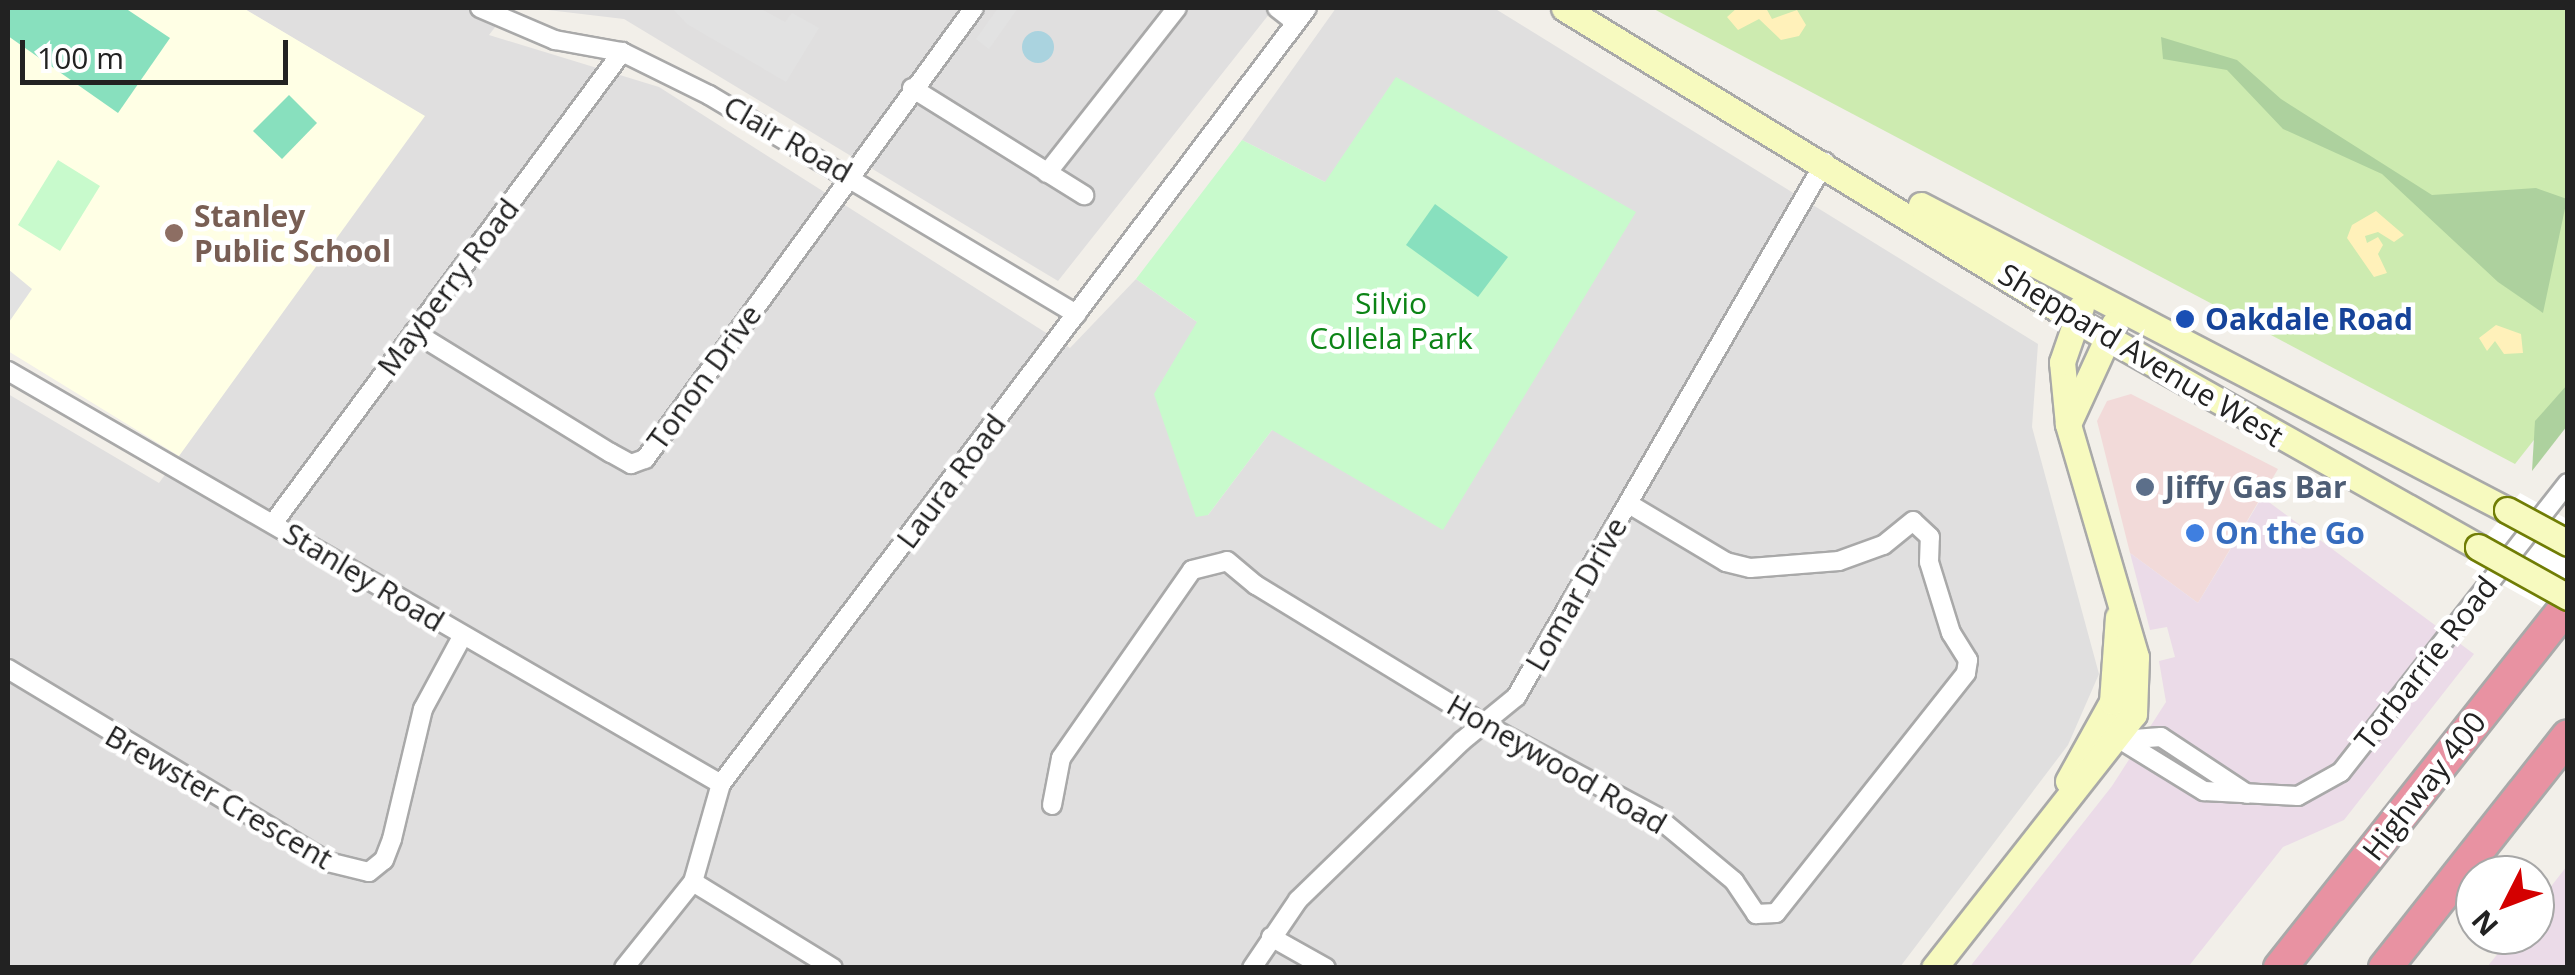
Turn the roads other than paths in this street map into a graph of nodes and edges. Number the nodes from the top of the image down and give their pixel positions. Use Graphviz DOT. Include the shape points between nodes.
graph roads {
  1 [pos="480,8"];
  2 [pos="974,8"];
  3 [pos="1177,8"];
  4 [pos="1276,8"];
  5 [pos="1564,8"];
  6 [pos="1301,15"];
  7 [pos="622,52"];
  8 [pos="912,88"];
  9 [pos="1825,162"];
  10 [pos="848,173"];
  11 [pos="1047,174"];
  12 [pos="1084,195"];
  13 [pos="2090,289"];
  14 [pos="2120,305"];
  15 [pos="1077,314"];
  16 [pos="2074,318"];
  17 [pos="414,332"];
  18 [pos="2110,339"];
  19 [pos="8,370"];
  20 [pos="2068,424"];
  21 [pos="2568,483"];
  22 [pos="1629,504"];
  23 [pos="274,522"];
  24 [pos="2568,543"];
  25 [pos="2568,597"];
  26 [pos="2568,605"];
  27 [pos="462,638"];
  28 [pos="8,669"];
  29 [pos="1482,723"];
  30 [pos="2110,734"];
  31 [pos="2568,736"];
  32 [pos="721,784"];
  33 [pos="2256,799"];
  34 [pos="1052,805"];
  35 [pos="693,882"];
  36 [pos="1271,937"];
  37 [pos="624,968"];
  38 [pos="834,968"];
  39 [pos="1252,968"];
  40 [pos="1326,968"];
  41 [pos="1934,968"];
  42 [pos="2280,968"];
  43 [pos="2384,968"];
  1 -- 7 [label="street, Clair Road" via="555,40"];
  2 -- 8 [label="street"];
  3 -- 11 [label="street"];
  4 -- 6 [label="street"];
  5 -- 9 [label="main road, Sheppard Avenue West"];
  6 -- 15 [label="street, Laura Road"];
  7 -- 10 [label="street, Clair Road"];
  7 -- 17 [label="street, Mayberry Road"];
  8 -- 10 [label="street"];
  8 -- 11 [label="street"];
  9 -- 13 [label="main road, Sheppard Avenue West"];
  9 -- 16 [label="main road, Sheppard Avenue West"];
  9 -- 22 [label="street, Lomar Drive"];
  10 -- 15 [label="street, Clair Road"];
  10 -- 17 [label="street, Tonon Drive" via="645,459 632,464"];
  11 -- 12 [label="street"];
  13 -- 14 [label="main road, Sheppard Avenue West"];
  13 -- 16 [label="main road"];
  14 -- 18 [label="main road"];
  14 -- 24 [label="main road, Sheppard Avenue West, bridge"];
  15 -- 32 [label="street, Laura Road"];
  16 -- 18 [label="main road, Sheppard Avenue West"];
  16 -- 20 [label="main road" via="2062,362"];
  17 -- 23 [label="street, Mayberry Road"];
  18 -- 20 [label="main road"];
  18 -- 25 [label="main road, Sheppard Avenue West, bridge"];
  19 -- 23 [label="street, Stanley Road"];
  20 -- 30 [label="main road" via="2120,597"];
  21 -- 33 [label="street, Torbarrie Road" via="2341,772 2298,796"];
  22 -- 29 [label="street, Lomar Drive" via="1516,697"];
  22 -- 29 [label="street, Honeywood Road" via="1726,562 1750,568 1839,561 1883,545 1909,522 1921,524 1930,537 1929,562 1951,633 1968,660 1966,674 1776,913 1756,914 1734,881 1656,817"];
  23 -- 27 [label="street, Stanley Road"];
  26 -- 42 [label="highway, Highway 400"];
  27 -- 28 [label="street, Brewster Crescent" via="423,709 392,839 384,860 369,872 328,862"];
  27 -- 32 [label="street, Stanley Road"];
  29 -- 34 [label="street, Honeywood Road" via="1256,586 1227,561 1206,561 1192,570 1061,758"];
  29 -- 36 [label="street, Lomar Drive" via="1298,900"];
  30 -- 33 [label="street, Torbarrie Road" via="2204,792"];
  30 -- 33 [label="street" via="2161,737"];
  30 -- 41 [label="main road"];
  31 -- 43 [label="highway"];
  32 -- 35 [label="street, Laura Road"];
  35 -- 37 [label="street, Laura Road"];
  35 -- 38 [label="street"];
  36 -- 39 [label="street, Lomar Drive"];
  36 -- 40 [label="street"];
}
